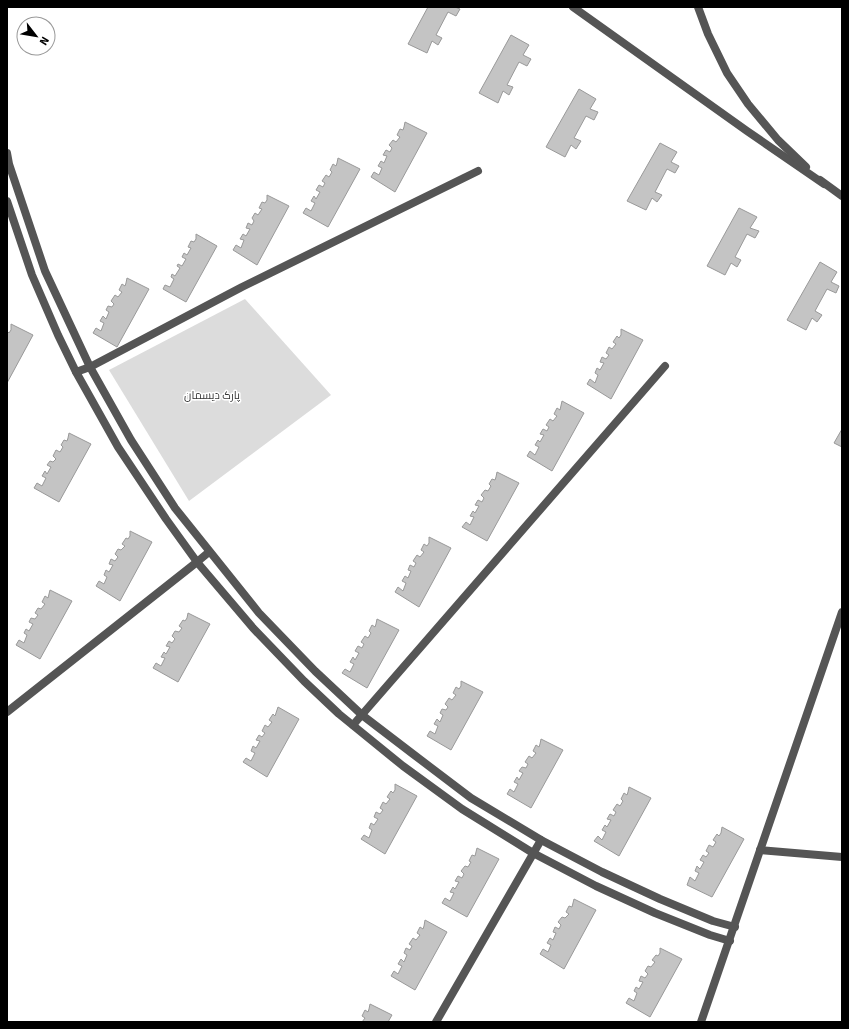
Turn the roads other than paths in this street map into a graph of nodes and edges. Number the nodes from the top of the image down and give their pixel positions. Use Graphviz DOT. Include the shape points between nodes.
graph roads {
  1 [pos="573,7"];
  2 [pos="698,7"];
  3 [pos="7,153"];
  4 [pos="478,171"];
  5 [pos="824,184"];
  6 [pos="842,196"];
  7 [pos="7,201"];
  8 [pos="665,366"];
  9 [pos="90,367"];
  10 [pos="76,372"];
  11 [pos="209,552"];
  12 [pos="198,562"];
  13 [pos="842,612"];
  14 [pos="7,712"];
  15 [pos="362,715"];
  16 [pos="353,725"];
  17 [pos="541,840"];
  18 [pos="760,850"];
  19 [pos="533,853"];
  20 [pos="842,858"];
  21 [pos="734,927"];
  22 [pos="730,941"];
  23 [pos="436,1022"];
  24 [pos="701,1022"];
  1 -- 5 [label="street"];
  2 -- 5 [label="street" via="727,73 748,104 778,140"];
  3 -- 9 [label="street" via="45,271"];
  4 -- 9 [label="street" via="242,287"];
  5 -- 6 [label="street"];
  7 -- 10 [label="street" via="32,274"];
  8 -- 15 [label="street"];
  9 -- 10 [label="street"];
  9 -- 11 [label="street" via="131,440 175,508"];
  10 -- 12 [label="street" via="118,447"];
  11 -- 12 [label="street"];
  11 -- 15 [label="street" via="259,613"];
  12 -- 14 [label="street"];
  12 -- 16 [label="street" via="253,628 304,681"];
  13 -- 18 [label="street"];
  15 -- 16 [label="street"];
  15 -- 17 [label="street" via="471,798"];
  16 -- 19 [label="street" via="462,809"];
  17 -- 19 [label="street"];
  17 -- 21 [label="street" via="660,899"];
  18 -- 20 [label="street"];
  18 -- 21 [label="street"];
  19 -- 22 [label="street" via="655,913"];
  19 -- 23 [label="street"];
  21 -- 22 [label="street"];
  22 -- 24 [label="street"];
}
